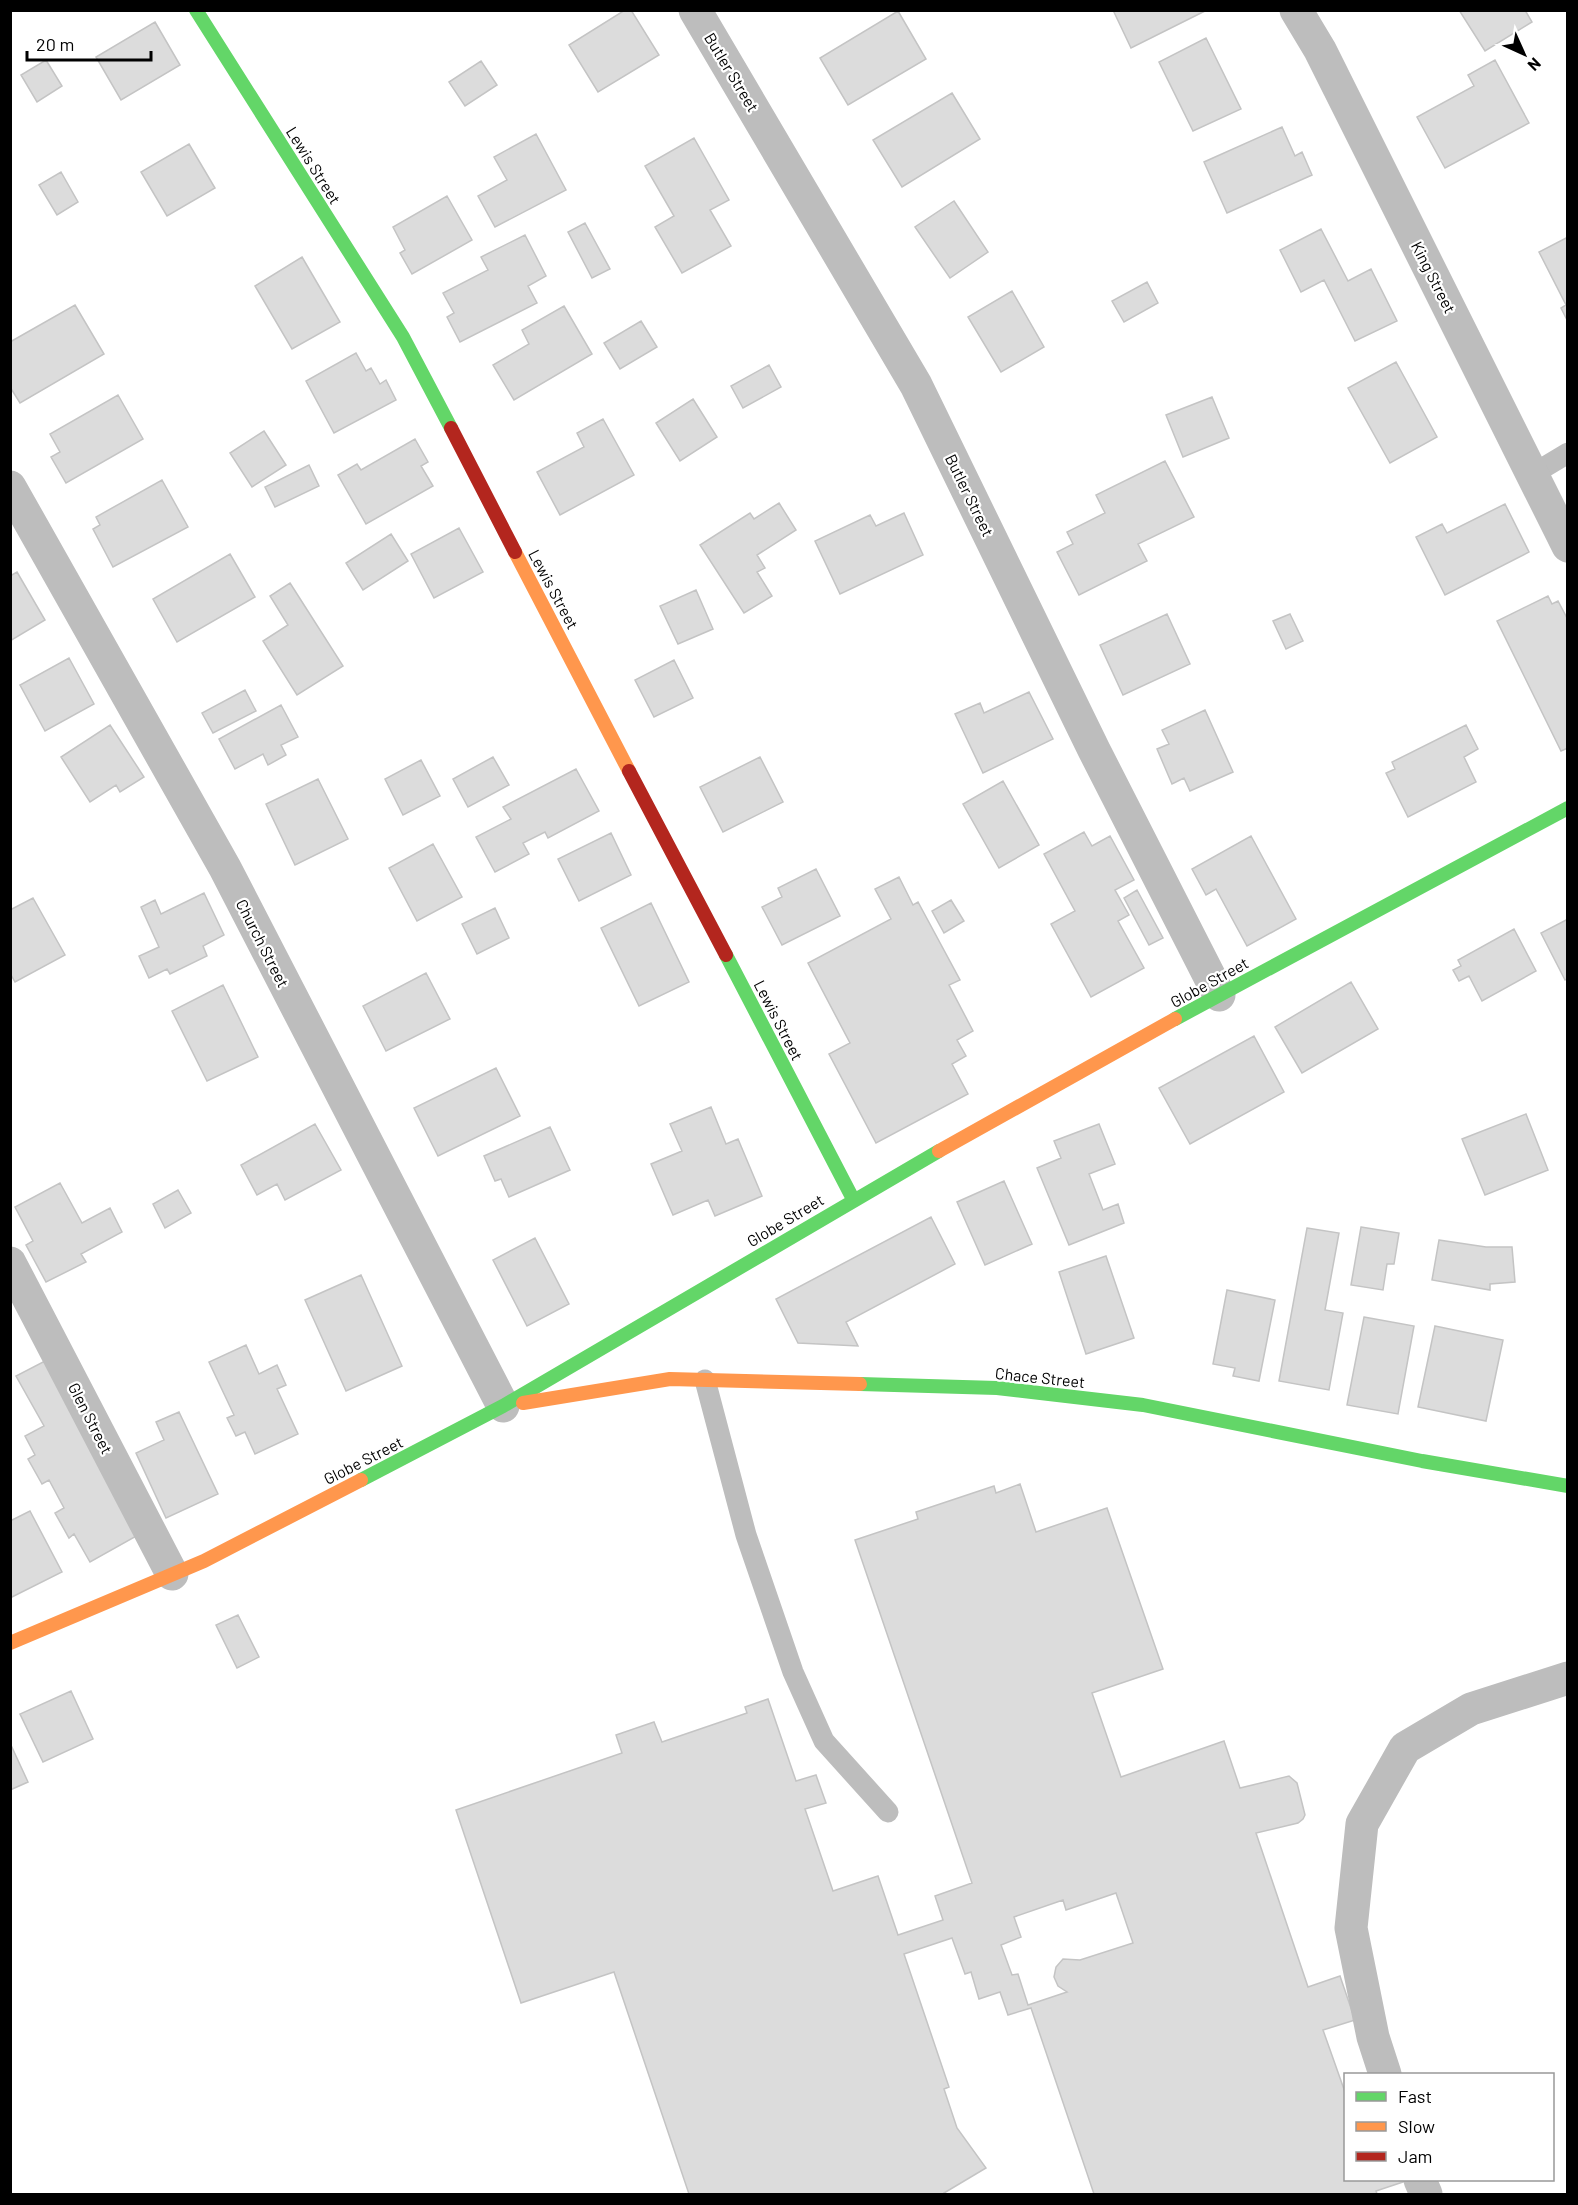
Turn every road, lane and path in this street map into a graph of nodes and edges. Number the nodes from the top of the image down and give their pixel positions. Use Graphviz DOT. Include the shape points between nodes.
graph roads {
  1 [pos="196,10"];
  2 [pos="695,10"];
  3 [pos="1296,10"];
  4 [pos="1568,453"];
  5 [pos="1533,474"];
  6 [pos="12,493"];
  7 [pos="1568,546"];
  8 [pos="1568,808"];
  9 [pos="1219,995"];
  10 [pos="853,1199"];
  11 [pos="10,1263"];
  12 [pos="705,1380"];
  13 [pos="503,1406"];
  14 [pos="1568,1486"];
  15 [pos="172,1574"];
  16 [pos="10,1643"];
  17 [pos="1568,1678"];
  18 [pos="888,1812"];
  19 [pos="1385,2073"];
  1 -- 10 [label="street, Lewis Street" via="403,337"];
  2 -- 9 [label="street, Butler Street" via="916,385"];
  3 -- 5 [label="street, King Street" via="1324,58"];
  4 -- 5 [label="lane"];
  5 -- 7 [label="street, King Street"];
  6 -- 13 [label="street, Church Street" via="225,868"];
  8 -- 9 [label="street, Globe Street"];
  9 -- 10 [label="street, Globe Street"];
  10 -- 13 [label="street, Globe Street"];
  11 -- 15 [label="street, Glen Street"];
  12 -- 13 [label="street, Chace Street" via="670,1379"];
  12 -- 14 [label="street, Chace Street" via="997,1388 1143,1405"];
  12 -- 18 [label="lane" via="746,1535 793,1672 824,1741"];
  13 -- 15 [label="street, Globe Street"];
  15 -- 16 [label="street, Globe Street"];
  17 -- 19 [label="street" via="1471,1709 1405,1748 1362,1824 1351,1928 1373,2037"];
}
